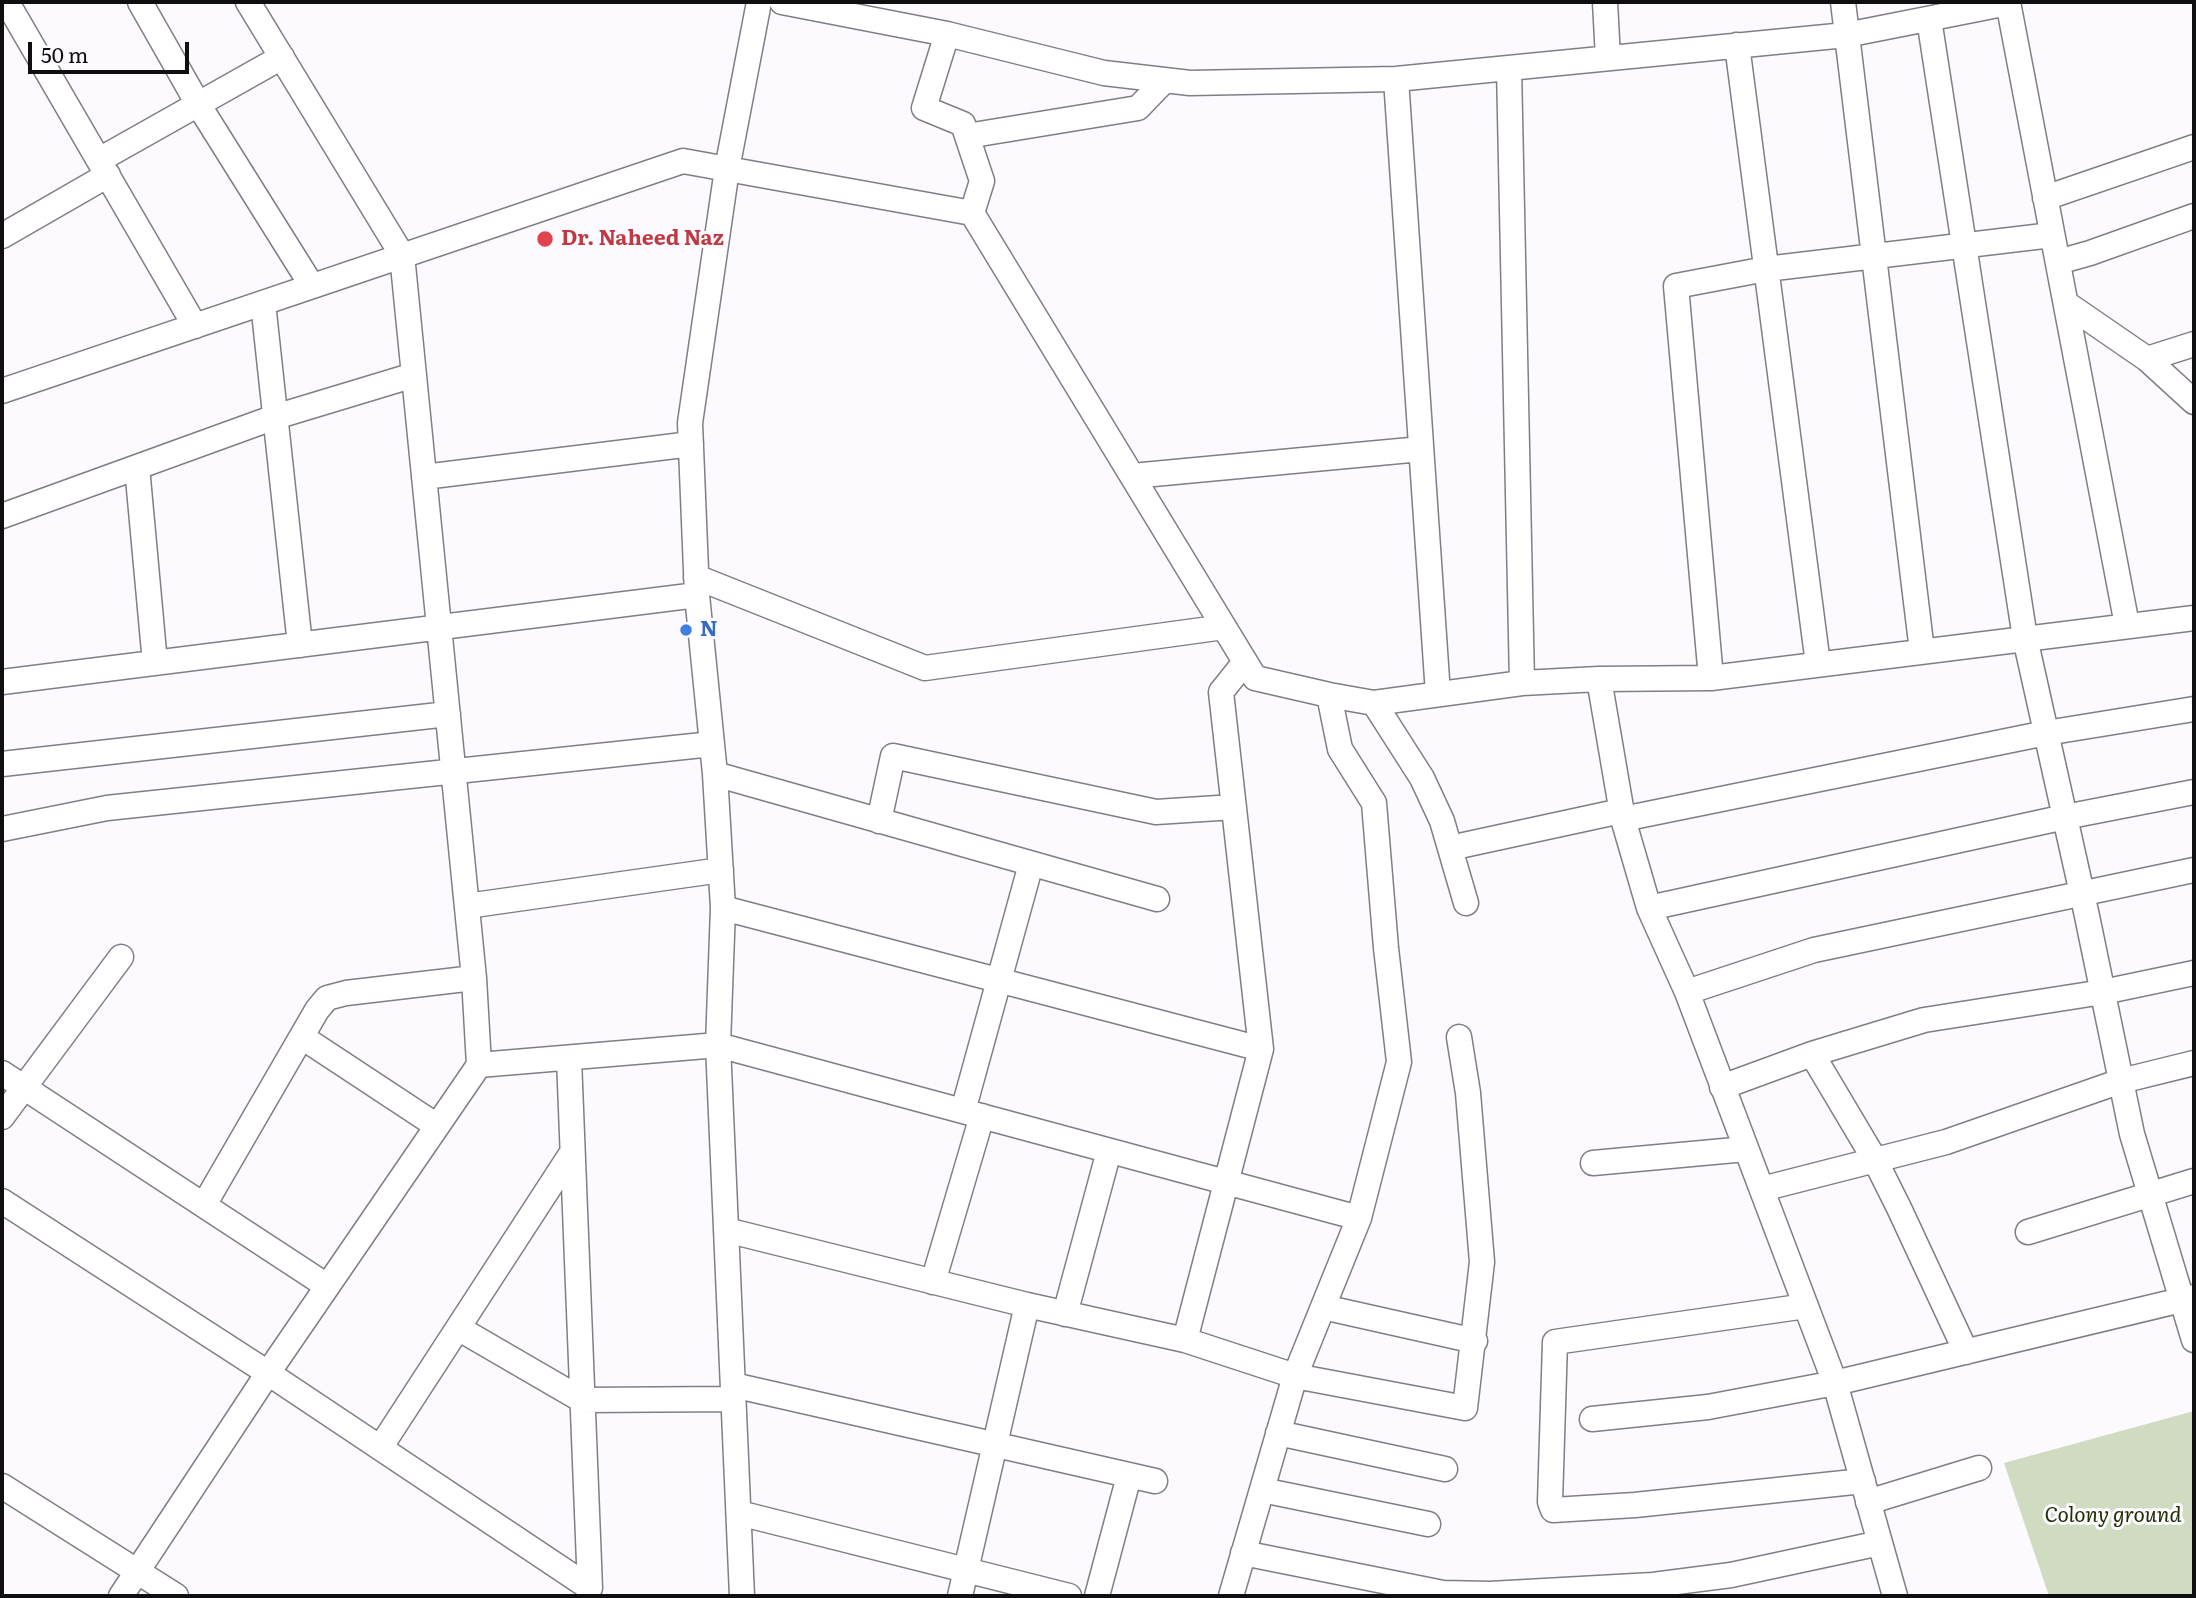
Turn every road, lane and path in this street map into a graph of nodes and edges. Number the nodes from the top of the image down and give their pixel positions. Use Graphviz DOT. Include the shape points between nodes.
graph roads {
  1 [pos="140,2"];
  2 [pos="248,2"];
  3 [pos="759,2"];
  4 [pos="782,2"];
  5 [pos="1605,2"];
  6 [pos="1843,2"];
  7 [pos="2008,3"];
  8 [pos="14,10"];
  9 [pos="1929,19"];
  10 [pos="947,34"];
  11 [pos="1846,35"];
  12 [pos="1737,45"];
  13 [pos="282,57"];
  14 [pos="1608,58"];
  15 [pos="1509,68"];
  16 [pos="1396,79"];
  17 [pos="1165,80"];
  18 [pos="198,104"];
  19 [pos="967,136"];
  20 [pos="2194,147"];
  21 [pos="103,168"];
  22 [pos="727,169"];
  23 [pos="2045,198"];
  24 [pos="972,213"];
  25 [pos="2194,216"];
  26 [pos="2052,235"];
  27 [pos="2,236"];
  28 [pos="1964,246"];
  29 [pos="402,255"];
  30 [pos="1873,256"];
  31 [pos="2057,262"];
  32 [pos="1766,269"];
  33 [pos="312,286"];
  34 [pos="262,303"];
  35 [pos="2067,304"];
  36 [pos="195,326"];
  37 [pos="2194,344"];
  38 [pos="2147,359"];
  39 [pos="414,375"];
  40 [pos="2,391"];
  41 [pos="2194,402"];
  42 [pos="275,416"];
  43 [pos="691,444"];
  44 [pos="1421,449"];
  45 [pos="137,467"];
  46 [pos="1132,476"];
  47 [pos="424,477"];
  48 [pos="2,516"];
  49 [pos="697,586"];
  50 [pos="2194,618"];
  51 [pos="2127,625"];
  52 [pos="439,627"];
  53 [pos="1224,627"];
  54 [pos="2025,638"];
  55 [pos="300,645"];
  56 [pos="1922,651"];
  57 [pos="1245,662"];
  58 [pos="155,663"];
  59 [pos="1818,664"];
  60 [pos="1599,678"];
  61 [pos="1711,678"];
  62 [pos="2,682"];
  63 [pos="1522,683"];
  64 [pos="1438,694"];
  65 [pos="1329,695"];
  66 [pos="1374,702"];
  67 [pos="2194,709"];
  68 [pos="447,714"];
  69 [pos="2046,733"];
  70 [pos="712,744"];
  71 [pos="2,764"];
  72 [pos="453,770"];
  73 [pos="715,774"];
  74 [pos="2194,792"];
  75 [pos="1234,807"];
  76 [pos="1622,815"];
  77 [pos="2065,817"];
  78 [pos="879,821"];
  79 [pos="2,829"];
  80 [pos="1450,848"];
  81 [pos="1031,863"];
  82 [pos="721,870"];
  83 [pos="2194,870"];
  84 [pos="2082,895"];
  85 [pos="1157,899"];
  86 [pos="1466,903"];
  87 [pos="467,906"];
  88 [pos="723,908"];
  89 [pos="1649,908"];
  90 [pos="121,957"];
  91 [pos="2194,973"];
  92 [pos="474,978"];
  93 [pos="999,980"];
  94 [pos="1687,992"];
  95 [pos="2103,992"];
  96 [pos="302,1037"];
  97 [pos="1459,1037"];
  98 [pos="718,1045"];
  99 [pos="1261,1049"];
  100 [pos="1812,1054"];
  101 [pos="569,1059"];
  102 [pos="2194,1063"];
  103 [pos="479,1065"];
  104 [pos="2,1073"];
  105 [pos="2121,1081"];
  106 [pos="24,1087"];
  107 [pos="1723,1087"];
  108 [pos="972,1114"];
  109 [pos="2,1117"];
  110 [pos="438,1126"];
  111 [pos="1746,1149"];
  112 [pos="1109,1151"];
  113 [pos="571,1154"];
  114 [pos="1875,1160"];
  115 [pos="1593,1163"];
  116 [pos="2194,1181"];
  117 [pos="1226,1182"];
  118 [pos="1762,1189"];
  119 [pos="2150,1193"];
  120 [pos="2,1201"];
  121 [pos="204,1205"];
  122 [pos="1359,1218"];
  123 [pos="726,1230"];
  124 [pos="2028,1233"];
  125 [pos="933,1282"];
  126 [pos="327,1286"];
  127 [pos="2188,1299"];
  128 [pos="1027,1305"];
  129 [pos="1806,1306"];
  130 [pos="1323,1307"];
  131 [pos="1065,1314"];
  132 [pos="458,1328"];
  133 [pos="1185,1340"];
  134 [pos="2194,1340"];
  135 [pos="1475,1341"];
  136 [pos="1966,1352"];
  137 [pos="268,1373"];
  138 [pos="1295,1376"];
  139 [pos="1835,1383"];
  140 [pos="733,1392"];
  141 [pos="582,1401"];
  142 [pos="1592,1419"];
  143 [pos="1278,1433"];
  144 [pos="995,1446"];
  145 [pos="380,1448"];
  146 [pos="1979,1468"];
  147 [pos="1445,1469"];
  148 [pos="1129,1476"];
  149 [pos="1155,1481"];
  150 [pos="2,1486"];
  151 [pos="1262,1490"];
  152 [pos="1866,1492"];
  153 [pos="739,1513"];
  154 [pos="1428,1524"];
  155 [pos="1880,1543"];
  156 [pos="1243,1553"];
  157 [pos="966,1569"];
  158 [pos="138,1572"];
  159 [pos="590,1592"];
  160 [pos="1442,1595"];
  161 [pos="1490,1595"];
  162 [pos="121,1596"];
  163 [pos="177,1596"];
  164 [pos="743,1596"];
  165 [pos="960,1596"];
  166 [pos="1069,1596"];
  167 [pos="1097,1596"];
  168 [pos="1231,1596"];
  169 [pos="1895,1596"];
  1 -- 18 [label="street"];
  2 -- 13 [label="street"];
  3 -- 22 [label="street"];
  4 -- 10 [label="street"];
  5 -- 14 [label="street"];
  6 -- 11 [label="street"];
  7 -- 9 [label="street"];
  7 -- 23 [label="street"];
  8 -- 21 [label="street"];
  9 -- 11 [label="street"];
  9 -- 28 [label="street"];
  10 -- 17 [label="street" via="1104,73"];
  10 -- 19 [label="street" via="924,108 963,124"];
  11 -- 12 [label="street"];
  11 -- 30 [label="street"];
  12 -- 14 [label="street"];
  12 -- 32 [label="street"];
  13 -- 18 [label="street"];
  13 -- 29 [label="street"];
  14 -- 15 [label="street"];
  15 -- 16 [label="street"];
  15 -- 63 [label="street"];
  16 -- 17 [label="street"];
  16 -- 44 [label="street"];
  17 -- 19 [label="street" via="1138,108"];
  18 -- 21 [label="street"];
  18 -- 33 [label="street"];
  19 -- 24 [label="street" via="982,181"];
  20 -- 23 [label="street"];
  21 -- 27 [label="street"];
  21 -- 36 [label="street"];
  22 -- 24 [label="street"];
  22 -- 29 [label="street" via="683,162"];
  22 -- 43 [label="street" via="690,423"];
  23 -- 26 [label="street"];
  24 -- 46 [label="street"];
  25 -- 31 [label="street"];
  26 -- 28 [label="street"];
  26 -- 31 [label="street"];
  28 -- 30 [label="street"];
  28 -- 54 [label="street"];
  29 -- 33 [label="street"];
  29 -- 39 [label="street"];
  30 -- 32 [label="street"];
  30 -- 56 [label="street"];
  31 -- 35 [label="street"];
  32 -- 59 [label="street"];
  32 -- 61 [label="street" via="1676,286"];
  33 -- 34 [label="street"];
  34 -- 36 [label="street"];
  34 -- 42 [label="street"];
  35 -- 38 [label="street"];
  35 -- 51 [label="street"];
  36 -- 40 [label="street"];
  37 -- 38 [label="street"];
  38 -- 41 [label="street"];
  39 -- 42 [label="street"];
  39 -- 47 [label="street"];
  42 -- 45 [label="street"];
  42 -- 55 [label="street"];
  43 -- 47 [label="street"];
  43 -- 49 [label="street"];
  44 -- 46 [label="street"];
  44 -- 64 [label="street"];
  45 -- 48 [label="street"];
  45 -- 58 [label="street"];
  46 -- 53 [label="street"];
  47 -- 52 [label="street"];
  49 -- 52 [label="street"];
  49 -- 53 [label="street" via="925,668"];
  49 -- 70 [label="street"];
  50 -- 51 [label="street"];
  51 -- 54 [label="street"];
  52 -- 55 [label="street"];
  52 -- 68 [label="street"];
  53 -- 57 [label="street"];
  54 -- 56 [label="street"];
  54 -- 69 [label="street"];
  55 -- 58 [label="street"];
  56 -- 59 [label="street"];
  57 -- 65 [label="street" via="1255,678"];
  57 -- 75 [label="street" via="1221,692"];
  58 -- 62 [label="street"];
  59 -- 61 [label="street"];
  60 -- 61 [label="street"];
  60 -- 63 [label="street"];
  60 -- 76 [label="street"];
  63 -- 64 [label="street"];
  64 -- 66 [label="street"];
  65 -- 66 [label="street"];
  65 -- 122 [label="street" via="1340,749 1374,803 1399,1062"];
  66 -- 80 [label="street" via="1422,778"];
  67 -- 69 [label="street"];
  68 -- 71 [label="street"];
  68 -- 72 [label="street"];
  69 -- 76 [label="street"];
  69 -- 77 [label="street"];
  70 -- 72 [label="street"];
  70 -- 73 [label="street"];
  72 -- 79 [label="street" via="107,808"];
  72 -- 87 [label="street"];
  73 -- 78 [label="street"];
  73 -- 82 [label="street"];
  74 -- 77 [label="street"];
  75 -- 78 [label="street" via="1156,811 893,756"];
  75 -- 99 [label="street"];
  76 -- 80 [label="street"];
  76 -- 89 [label="street"];
  77 -- 84 [label="street"];
  77 -- 89 [label="street"];
  78 -- 81 [label="street"];
  80 -- 86 [label="street"];
  81 -- 85 [label="street"];
  81 -- 93 [label="street"];
  82 -- 87 [label="street"];
  82 -- 88 [label="street"];
  83 -- 84 [label="street"];
  84 -- 94 [label="street" via="1814,950"];
  84 -- 95 [label="street"];
  87 -- 92 [label="street"];
  88 -- 93 [label="street"];
  88 -- 98 [label="street"];
  89 -- 94 [label="street"];
  90 -- 106 [label="street"];
  91 -- 95 [label="street"];
  92 -- 96 [label="street" via="327,998"];
  92 -- 103 [label="street"];
  93 -- 99 [label="street"];
  93 -- 108 [label="street"];
  94 -- 107 [label="street"];
  95 -- 100 [label="street" via="1924,1020"];
  95 -- 105 [label="street"];
  96 -- 110 [label="street"];
  96 -- 121 [label="street"];
  97 -- 135 [label="street" via="1481,1236"];
  98 -- 101 [label="street"];
  98 -- 108 [label="street"];
  98 -- 123 [label="street"];
  99 -- 117 [label="street"];
  100 -- 107 [label="street"];
  100 -- 114 [label="street"];
  101 -- 103 [label="street"];
  101 -- 113 [label="street"];
  102 -- 105 [label="street"];
  103 -- 110 [label="street"];
  104 -- 106 [label="street"];
  105 -- 114 [label="street" via="1946,1142"];
  105 -- 119 [label="street"];
  106 -- 109 [label="street"];
  106 -- 121 [label="street"];
  107 -- 111 [label="street"];
  108 -- 112 [label="street"];
  108 -- 125 [label="street"];
  110 -- 126 [label="street"];
  111 -- 115 [label="street"];
  111 -- 118 [label="street"];
  112 -- 117 [label="street"];
  112 -- 131 [label="street"];
  113 -- 132 [label="street"];
  113 -- 141 [label="street"];
  114 -- 118 [label="street"];
  114 -- 136 [label="street"];
  116 -- 119 [label="street"];
  117 -- 122 [label="street"];
  117 -- 133 [label="street"];
  118 -- 129 [label="street"];
  119 -- 124 [label="street"];
  119 -- 127 [label="street"];
  120 -- 137 [label="street"];
  121 -- 126 [label="street"];
  122 -- 130 [label="street"];
  123 -- 125 [label="street"];
  123 -- 140 [label="street"];
  125 -- 128 [label="street"];
  126 -- 137 [label="street"];
  127 -- 134 [label="street"];
  127 -- 136 [label="street"];
  128 -- 131 [label="street"];
  128 -- 144 [label="street"];
  129 -- 139 [label="street"];
  129 -- 152 [label="street" via="1555,1342 1550,1502 1553,1510"];
  130 -- 135 [label="street"];
  130 -- 138 [label="street"];
  131 -- 133 [label="street"];
  132 -- 141 [label="street"];
  132 -- 145 [label="street"];
  133 -- 138 [label="street"];
  135 -- 138 [label="street" via="1465,1408"];
  136 -- 139 [label="street"];
  137 -- 145 [label="street"];
  137 -- 158 [label="street"];
  138 -- 143 [label="street"];
  139 -- 142 [label="street" via="1709,1407"];
  139 -- 152 [label="street"];
  140 -- 141 [label="street"];
  140 -- 144 [label="street"];
  140 -- 153 [label="street"];
  141 -- 159 [label="street"];
  143 -- 147 [label="street"];
  143 -- 151 [label="street"];
  144 -- 148 [label="street"];
  144 -- 157 [label="street"];
  145 -- 159 [label="street"];
  146 -- 152 [label="street"];
  148 -- 149 [label="street"];
  148 -- 167 [label="street"];
  150 -- 158 [label="street"];
  151 -- 154 [label="street"];
  151 -- 156 [label="street"];
  152 -- 155 [label="street"];
  153 -- 157 [label="street"];
  153 -- 164 [label="street"];
  155 -- 161 [label="street" via="1718,1577"];
  155 -- 169 [label="street"];
  156 -- 160 [label="street"];
  156 -- 168 [label="street"];
  157 -- 165 [label="street"];
  157 -- 166 [label="street"];
  158 -- 162 [label="street"];
  158 -- 163 [label="street"];
  160 -- 161 [label="street"];
}
